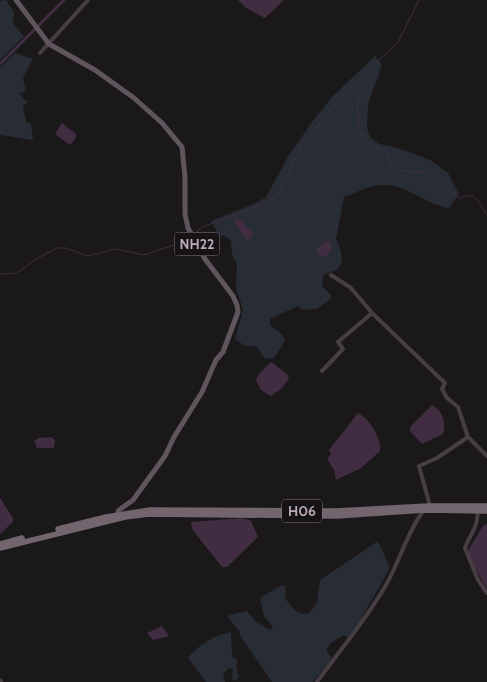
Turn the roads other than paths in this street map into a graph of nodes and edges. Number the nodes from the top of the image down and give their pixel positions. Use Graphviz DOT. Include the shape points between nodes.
graph roads {
  1 [pos="16,0"];
  2 [pos="88,0"];
  3 [pos="49,44"];
  4 [pos="40,53"];
  5 [pos="331,275"];
  6 [pos="372,313"];
  7 [pos="322,371"];
  8 [pos="468,437"];
  9 [pos="486,453"];
  10 [pos="430,506"];
  11 [pos="487,506"];
  12 [pos="424,510"];
  13 [pos="477,511"];
  14 [pos="487,511"];
  15 [pos="116,517"];
  16 [pos="0,544"];
  17 [pos="0,548"];
  18 [pos="487,593"];
  19 [pos="317,682"];
  1 -- 3 [label="main road, NH22"];
  2 -- 3 [label="street"];
  3 -- 4 [label="street"];
  3 -- 15 [label="main road, NH22" via="134,98 162,123 182,147 188,228 209,265 233,296 238,312 223,352 165,456 133,500 119,510"];
  5 -- 6 [label="street" via="351,288"];
  6 -- 7 [label="street" via="338,342 343,349"];
  6 -- 8 [label="street" via="445,383 442,389 458,407"];
  8 -- 9 [label="street"];
  8 -- 10 [label="street" via="419,466"];
  10 -- 11 [label="highway, H06"];
  10 -- 15 [label="highway, H06" via="336,511 158,510"];
  12 -- 13 [label="highway, H06"];
  12 -- 15 [label="highway, H06" via="337,516 164,514"];
  12 -- 19 [label="street" via="385,586 351,639"];
  13 -- 14 [label="highway, H06"];
  13 -- 18 [label="street" via="474,531 465,548"];
  15 -- 16 [label="highway, NH22"];
  15 -- 17 [label="highway, NH22"];
}
